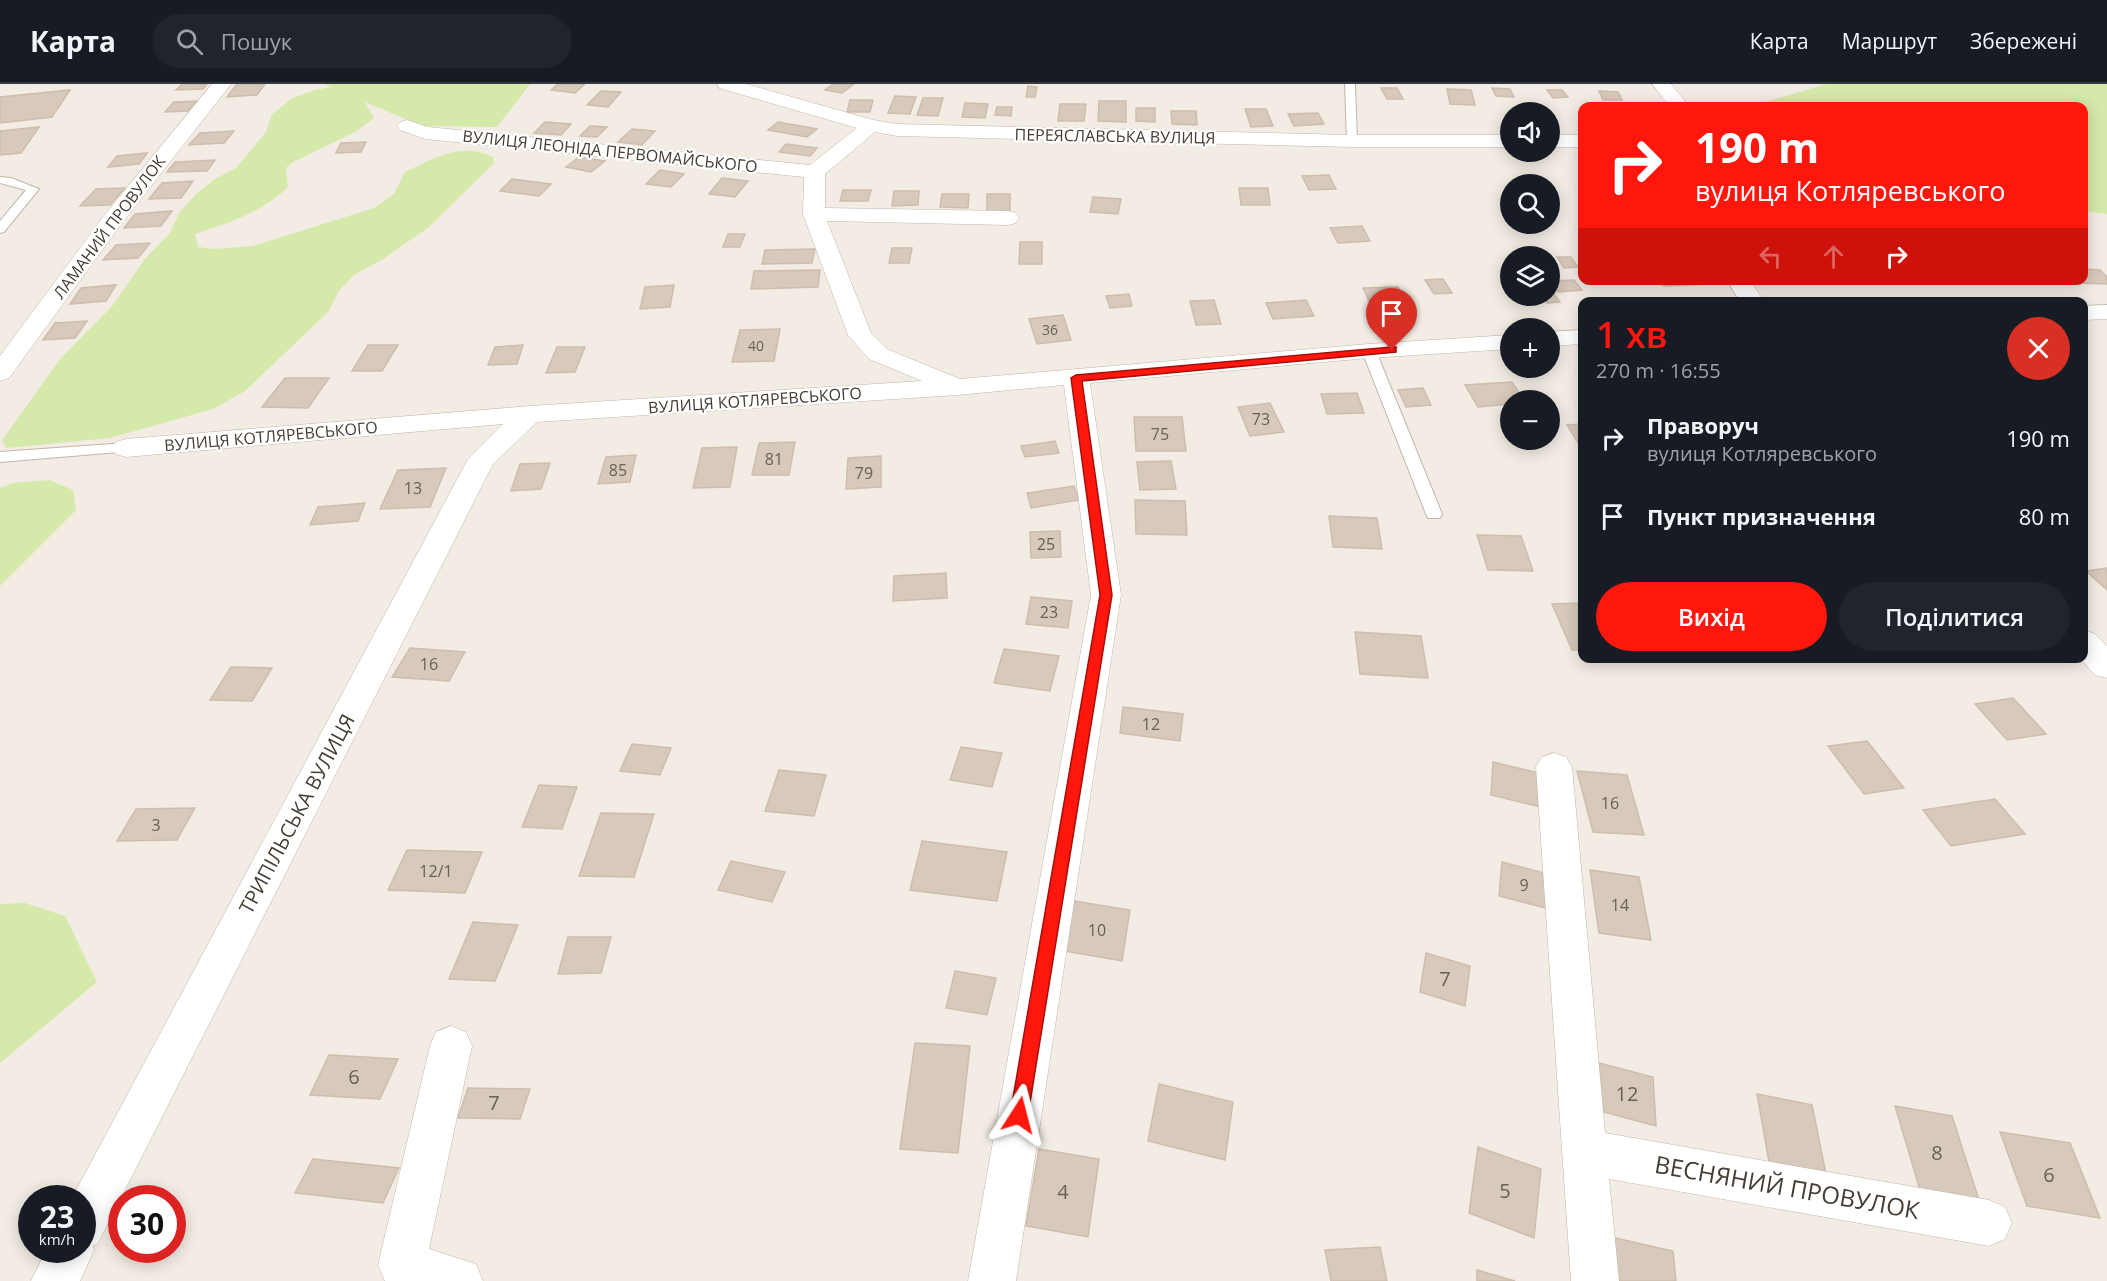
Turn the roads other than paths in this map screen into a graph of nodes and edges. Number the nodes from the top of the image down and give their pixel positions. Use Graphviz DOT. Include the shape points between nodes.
graph roads {
  1 [pos="222,84"];
  2 [pos="726,84"];
  3 [pos="1350,84"];
  4 [pos="1661,84"];
  5 [pos="1676,102"];
  6 [pos="407,126"];
  7 [pos="871,126"];
  8 [pos="1352,141"];
  9 [pos="1500,141"];
  10 [pos="1560,141"];
  11 [pos="1578,141"];
  12 [pos="815,172"];
  13 [pos="0,180"];
  14 [pos="814,214"];
  15 [pos="1008,218"];
  16 [pos="0,229"];
  17 [pos="2107,312"];
  18 [pos="2088,313"];
  19 [pos="1578,337"];
  20 [pos="1560,338"];
  21 [pos="1500,343"];
  22 [pos="1369,351"];
  23 [pos="0,373"];
  24 [pos="1076,378"];
  25 [pos="957,387"];
  26 [pos="530,414"];
  27 [pos="126,448"];
  28 [pos="0,457"];
  29 [pos="1434,514"];
  30 [pos="2088,646"];
  31 [pos="2107,666"];
  32 [pos="1554,767"];
  33 [pos="451,1046"];
  34 [pos="1585,1152"];
  35 [pos="96,1200"];
  36 [pos="1989,1223"];
  37 [pos="64,1263"];
  38 [pos="55,1281"];
  39 [pos="459,1281"];
  40 [pos="992,1281"];
  41 [pos="1594,1281"];
  1 -- 23 [label="street, ЛАМАНИЙ ПРОВУЛОК" via="111,222"];
  2 -- 7 [label="street, ПЕРЕЯСЛАВСЬКА ВУЛИЦЯ"];
  3 -- 8 [label="lane"];
  4 -- 5 [label="street"];
  6 -- 12 [label="street, ВУЛИЦЯ ЛЕОНІДА ПЕРВОМАЙСЬКОГО" via="426,133"];
  7 -- 8 [label="street, ПЕРЕЯСЛАВСЬКА ВУЛИЦЯ" via="897,130"];
  7 -- 12 [label="street"];
  8 -- 9 [label="street, ПЕРЕЯСЛАВСЬКА ВУЛИЦЯ"];
  10 -- 11 [label="street"];
  12 -- 14 [label="street"];
  13 -- 16 [label="lane" via="33,189"];
  14 -- 15 [label="street"];
  14 -- 25 [label="street" via="860,335 878,354"];
  17 -- 18 [label="street"];
  19 -- 20 [label="street"];
  21 -- 22 [label="street, ВУЛИЦЯ КОТЛЯРЕВСЬКОГО"];
  22 -- 24 [label="street, ВУЛИЦЯ КОТЛЯРЕВСЬКОГО"];
  22 -- 29 [label="lane"];
  24 -- 25 [label="street, ВУЛИЦЯ КОТЛЯРЕВСЬКОГО"];
  24 -- 40 [label="street" via="1106,595"];
  25 -- 26 [label="street, ВУЛИЦЯ КОТЛЯРЕВСЬКОГО"];
  26 -- 27 [label="street, ВУЛИЦЯ КОТЛЯРЕВСЬКОГО"];
  26 -- 35 [label="street, ТРИПІЛЬСЬКА ВУЛИЦЯ" via="482,459"];
  27 -- 28 [label="lane, ВУЛИЦЯ КОТЛЯРЕВСЬКОГО"];
  30 -- 31 [label="street"];
  32 -- 34 [label="street"];
  33 -- 39 [label="street" via="402,1265"];
  34 -- 36 [label="street, ВЕСНЯНИЙ ПРОВУЛОК"];
  34 -- 41 [label="street"];
  37 -- 38 [label="street"];
}
